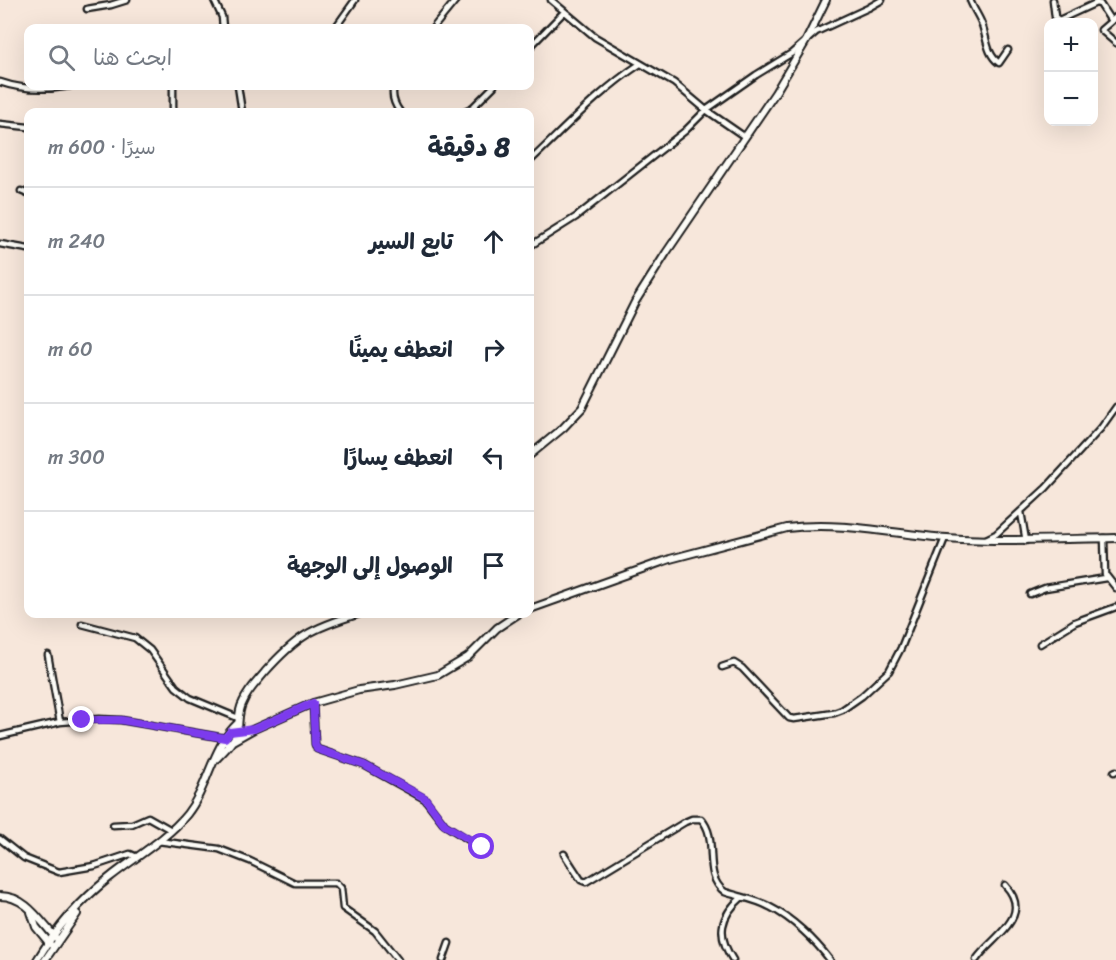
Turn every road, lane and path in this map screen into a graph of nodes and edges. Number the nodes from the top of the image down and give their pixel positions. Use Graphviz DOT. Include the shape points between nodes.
graph roads {
  1 [pos="128,0"];
  2 [pos="214,0"];
  3 [pos="355,0"];
  4 [pos="456,0"];
  5 [pos="551,0"];
  6 [pos="826,0"];
  7 [pos="882,0"];
  8 [pos="970,0"];
  9 [pos="1053,0"];
  10 [pos="87,9"];
  11 [pos="564,12"];
  12 [pos="1113,19"];
  13 [pos="223,24"];
  14 [pos="338,24"];
  15 [pos="436,24"];
  16 [pos="806,40"];
  17 [pos="534,43"];
  18 [pos="1116,43"];
  19 [pos="1008,50"];
  20 [pos="640,64"];
  21 [pos="0,82"];
  22 [pos="24,87"];
  23 [pos="173,90"];
  24 [pos="239,90"];
  25 [pos="392,90"];
  26 [pos="490,90"];
  27 [pos="484,97"];
  28 [pos="173,108"];
  29 [pos="241,108"];
  30 [pos="397,108"];
  31 [pos="471,108"];
  32 [pos="474,108"];
  33 [pos="706,110"];
  34 [pos="0,124"];
  35 [pos="24,127"];
  36 [pos="745,137"];
  37 [pos="534,157"];
  38 [pos="21,191"];
  39 [pos="24,192"];
  40 [pos="534,243"];
  41 [pos="0,244"];
  42 [pos="24,248"];
  43 [pos="1116,406"];
  44 [pos="534,452"];
  45 [pos="1021,512"];
  46 [pos="945,538"];
  47 [pos="1104,538"];
  48 [pos="1116,538"];
  49 [pos="984,540"];
  50 [pos="1026,541"];
  51 [pos="1106,578"];
  52 [pos="1116,588"];
  53 [pos="1030,594"];
  54 [pos="1116,607"];
  55 [pos="534,608"];
  56 [pos="346,618"];
  57 [pos="512,618"];
  58 [pos="82,624"];
  59 [pos="1040,644"];
  60 [pos="48,654"];
  61 [pos="722,667"];
  62 [pos="313,703"];
  63 [pos="238,721"];
  64 [pos="60,722"];
  65 [pos="254,729"];
  66 [pos="0,736"];
  67 [pos="229,737"];
  68 [pos="113,825"];
  69 [pos="171,830"];
  70 [pos="0,839"];
  71 [pos="158,841"];
  72 [pos="488,852"];
  73 [pos="564,854"];
  74 [pos="137,857"];
  75 [pos="1005,885"];
  76 [pos="0,896"];
  77 [pos="742,897"];
  78 [pos="31,911"];
  79 [pos="56,938"];
  80 [pos="449,943"];
  81 [pos="51,945"];
  82 [pos="38,960"];
  83 [pos="45,960"];
  84 [pos="398,960"];
  85 [pos="443,960"];
  86 [pos="733,960"];
  87 [pos="830,960"];
  88 [pos="976,960"];
  1 -- 10 [label="street"];
  2 -- 13 [label="street"];
  3 -- 14 [label="street"];
  4 -- 15 [label="street"];
  5 -- 11 [label="street"];
  6 -- 16 [label="street"];
  7 -- 16 [label="street"];
  8 -- 19 [label="street" via="997,63"];
  9 -- 12 [label="street" via="1059,20 1096,3"];
  11 -- 17 [label="street"];
  11 -- 20 [label="street" via="595,37"];
  12 -- 18 [label="street" via="1101,30"];
  16 -- 33 [label="street"];
  16 -- 36 [label="street"];
  20 -- 33 [label="street" via="674,83"];
  20 -- 37 [label="street"];
  21 -- 22 [label="street"];
  23 -- 28 [label="street"];
  24 -- 29 [label="street"];
  25 -- 30 [label="street"];
  26 -- 27 [label="street"];
  27 -- 31 [label="street"];
  27 -- 32 [label="street"];
  33 -- 36 [label="street"];
  33 -- 40 [label="street" via="590,206"];
  34 -- 35 [label="street"];
  36 -- 44 [label="street" via="635,302 582,408"];
  38 -- 39 [label="street"];
  41 -- 42 [label="street"];
  43 -- 45 [label="street" via="1079,452"];
  45 -- 49 [label="street"];
  45 -- 50 [label="street"];
  46 -- 49 [label="street"];
  46 -- 55 [label="street" via="825,525 787,528 670,559"];
  46 -- 61 [label="street" via="895,662 871,689 846,708 789,718 742,668 734,663"];
  47 -- 48 [label="street"];
  47 -- 50 [label="street"];
  47 -- 51 [label="street"];
  49 -- 50 [label="street"];
  51 -- 52 [label="street"];
  51 -- 53 [label="street"];
  54 -- 59 [label="street" via="1075,622"];
  56 -- 63 [label="street" via="321,626 291,645 249,690"];
  57 -- 62 [label="street" via="468,657 438,675"];
  58 -- 63 [label="street" via="135,638 150,650 176,687"];
  60 -- 64 [label="street"];
  62 -- 65 [label="street"];
  62 -- 72 [label="street" via="317,749 364,765 425,798 445,825"];
  63 -- 67 [label="street"];
  64 -- 66 [label="street"];
  64 -- 67 [label="street" via="121,720"];
  65 -- 67 [label="street"];
  65 -- 67 [label="street"];
  67 -- 69 [label="street" via="192,807"];
  68 -- 69 [label="street" via="132,825 148,817"];
  69 -- 71 [label="street"];
  70 -- 74 [label="street" via="24,858 59,872 130,854"];
  71 -- 74 [label="street"];
  71 -- 84 [label="street" via="219,849 295,883 336,883 341,888 341,904 346,912 375,931"];
  73 -- 77 [label="street" via="586,882 685,822 701,819 710,836 716,883 725,892"];
  74 -- 79 [label="street" via="100,886"];
  75 -- 88 [label="street" via="1015,899 1012,919"];
  76 -- 78 [label="street" via="16,899"];
  77 -- 86 [label="street" via="729,909 723,924 722,939"];
  77 -- 87 [label="street" via="780,913"];
  78 -- 79 [label="street"];
  78 -- 81 [label="street" via="36,927"];
  79 -- 81 [label="street"];
  80 -- 85 [label="street"];
  81 -- 82 [label="street"];
  81 -- 83 [label="street"];
}
